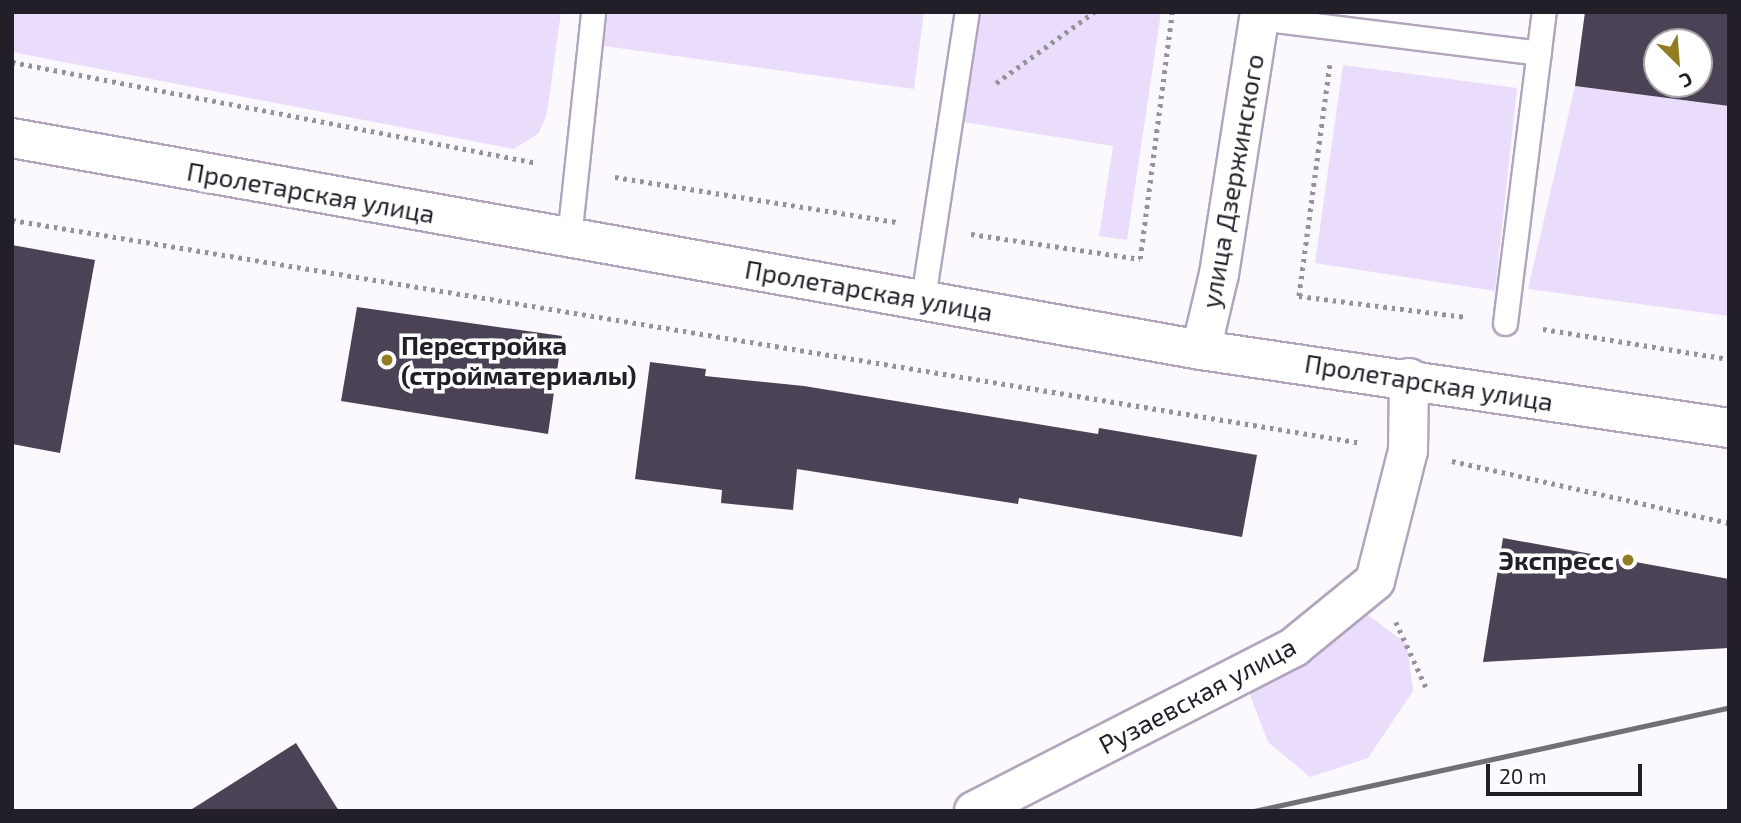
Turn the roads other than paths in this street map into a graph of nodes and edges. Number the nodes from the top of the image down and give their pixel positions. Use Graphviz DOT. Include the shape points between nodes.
graph roads {
  1 [pos="593,12"];
  2 [pos="967,12"];
  3 [pos="1544,12"];
  4 [pos="1260,15"];
  5 [pos="1539,53"];
  6 [pos="12,138"];
  7 [pos="569,238"];
  8 [pos="923,298"];
  9 [pos="1506,323"];
  10 [pos="1201,350"];
  11 [pos="1409,378"];
  12 [pos="1729,428"];
  13 [pos="974,811"];
  1 -- 7 [label="lane"];
  2 -- 8 [label="lane"];
  3 -- 5 [label="lane"];
  4 -- 5 [label="lane"];
  4 -- 10 [label="main road, улица Дзержинского" via="1219,274"];
  5 -- 9 [label="lane"];
  6 -- 7 [label="main road, Пролетарская улица"];
  7 -- 8 [label="main road, Пролетарская улица"];
  8 -- 10 [label="main road, Пролетарская улица"];
  10 -- 11 [label="main road, Пролетарская улица"];
  11 -- 12 [label="main road, Пролетарская улица"];
  11 -- 13 [label="main road, Рузаевская улица" via="1408,452 1375,581 1294,647"];
}
